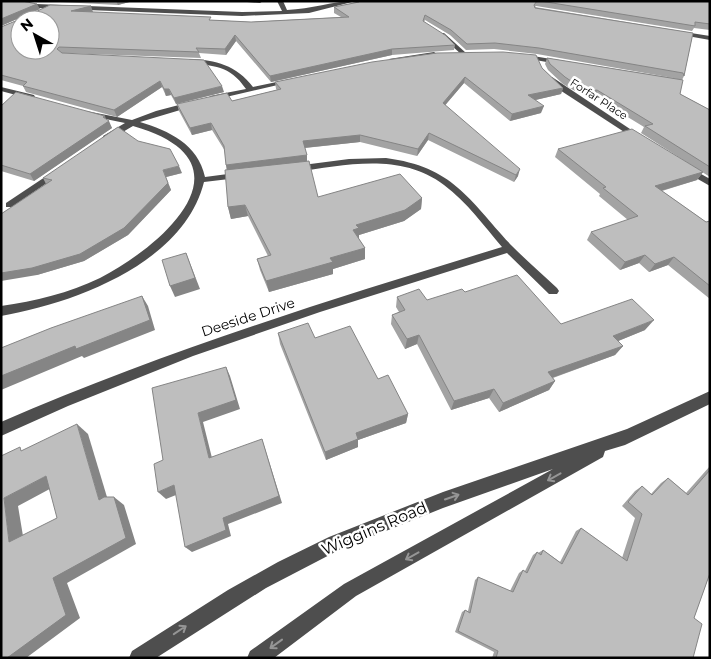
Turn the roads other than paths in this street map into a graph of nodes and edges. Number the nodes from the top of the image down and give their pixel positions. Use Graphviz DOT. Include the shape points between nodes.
graph roads {
  1 [pos="2,1"];
  2 [pos="238,1"];
  3 [pos="260,1"];
  4 [pos="280,1"];
  5 [pos="353,1"];
  6 [pos="54,7"];
  7 [pos="48,10"];
  8 [pos="286,13"];
  9 [pos="439,32"];
  10 [pos="671,32"];
  11 [pos="710,38"];
  12 [pos="445,54"];
  13 [pos="455,54"];
  14 [pos="464,54"];
  15 [pos="474,54"];
  16 [pos="514,55"];
  17 [pos="537,58"];
  18 [pos="177,60"];
  19 [pos="384,61"];
  20 [pos="574,64"];
  21 [pos="297,80"];
  22 [pos="251,90"];
  23 [pos="2,91"];
  24 [pos="42,100"];
  25 [pos="80,110"];
  26 [pos="127,123"];
  27 [pos="96,145"];
  28 [pos="651,146"];
  29 [pos="676,162"];
  30 [pos="64,167"];
  31 [pos="285,170"];
  32 [pos="257,173"];
  33 [pos="200,180"];
  34 [pos="710,184"];
  35 [pos="9,205"];
  36 [pos="510,249"];
  37 [pos="553,292"];
  38 [pos="1,311"];
  39 [pos="710,397"];
  40 [pos="1,429"];
  41 [pos="627,436"];
  42 [pos="139,658"];
  43 [pos="257,658"];
  1 -- 6 [label="street"];
  2 -- 3 [label="street"];
  4 -- 8 [label="street"];
  5 -- 8 [label="street"];
  6 -- 7 [label="street"];
  6 -- 8 [label="street"];
  9 -- 14 [label="street"];
  10 -- 11 [label="street"];
  12 -- 19 [label="street"];
  13 -- 14 [label="street"];
  14 -- 15 [label="street"];
  16 -- 17 [label="street"];
  17 -- 20 [label="street"];
  17 -- 28 [label="street, Forfar Place" via="550,80"];
  18 -- 22 [label="street" via="232,68"];
  21 -- 22 [label="street"];
  22 -- 26 [label="street" via="203,100"];
  23 -- 24 [label="street"];
  25 -- 26 [label="street"];
  26 -- 27 [label="street"];
  26 -- 33 [label="street" via="163,133 180,143 194,161"];
  29 -- 34 [label="street"];
  30 -- 35 [label="street"];
  31 -- 36 [label="street" via="374,161 418,168 457,191"];
  32 -- 33 [label="street"];
  33 -- 38 [label="street" via="193,204 171,231 123,270 60,297"];
  36 -- 37 [label="street"];
  36 -- 40 [label="street, Deeside Drive" via="184,354 55,404"];
  39 -- 41 [label="street, Wiggins Road"];
  42 -- 41 [label="street, Wiggins Road, one-way" via="264,579 334,544 403,514"];
  41 -- 43 [label="street, Wiggins Road, one-way" via="350,590"];
}
